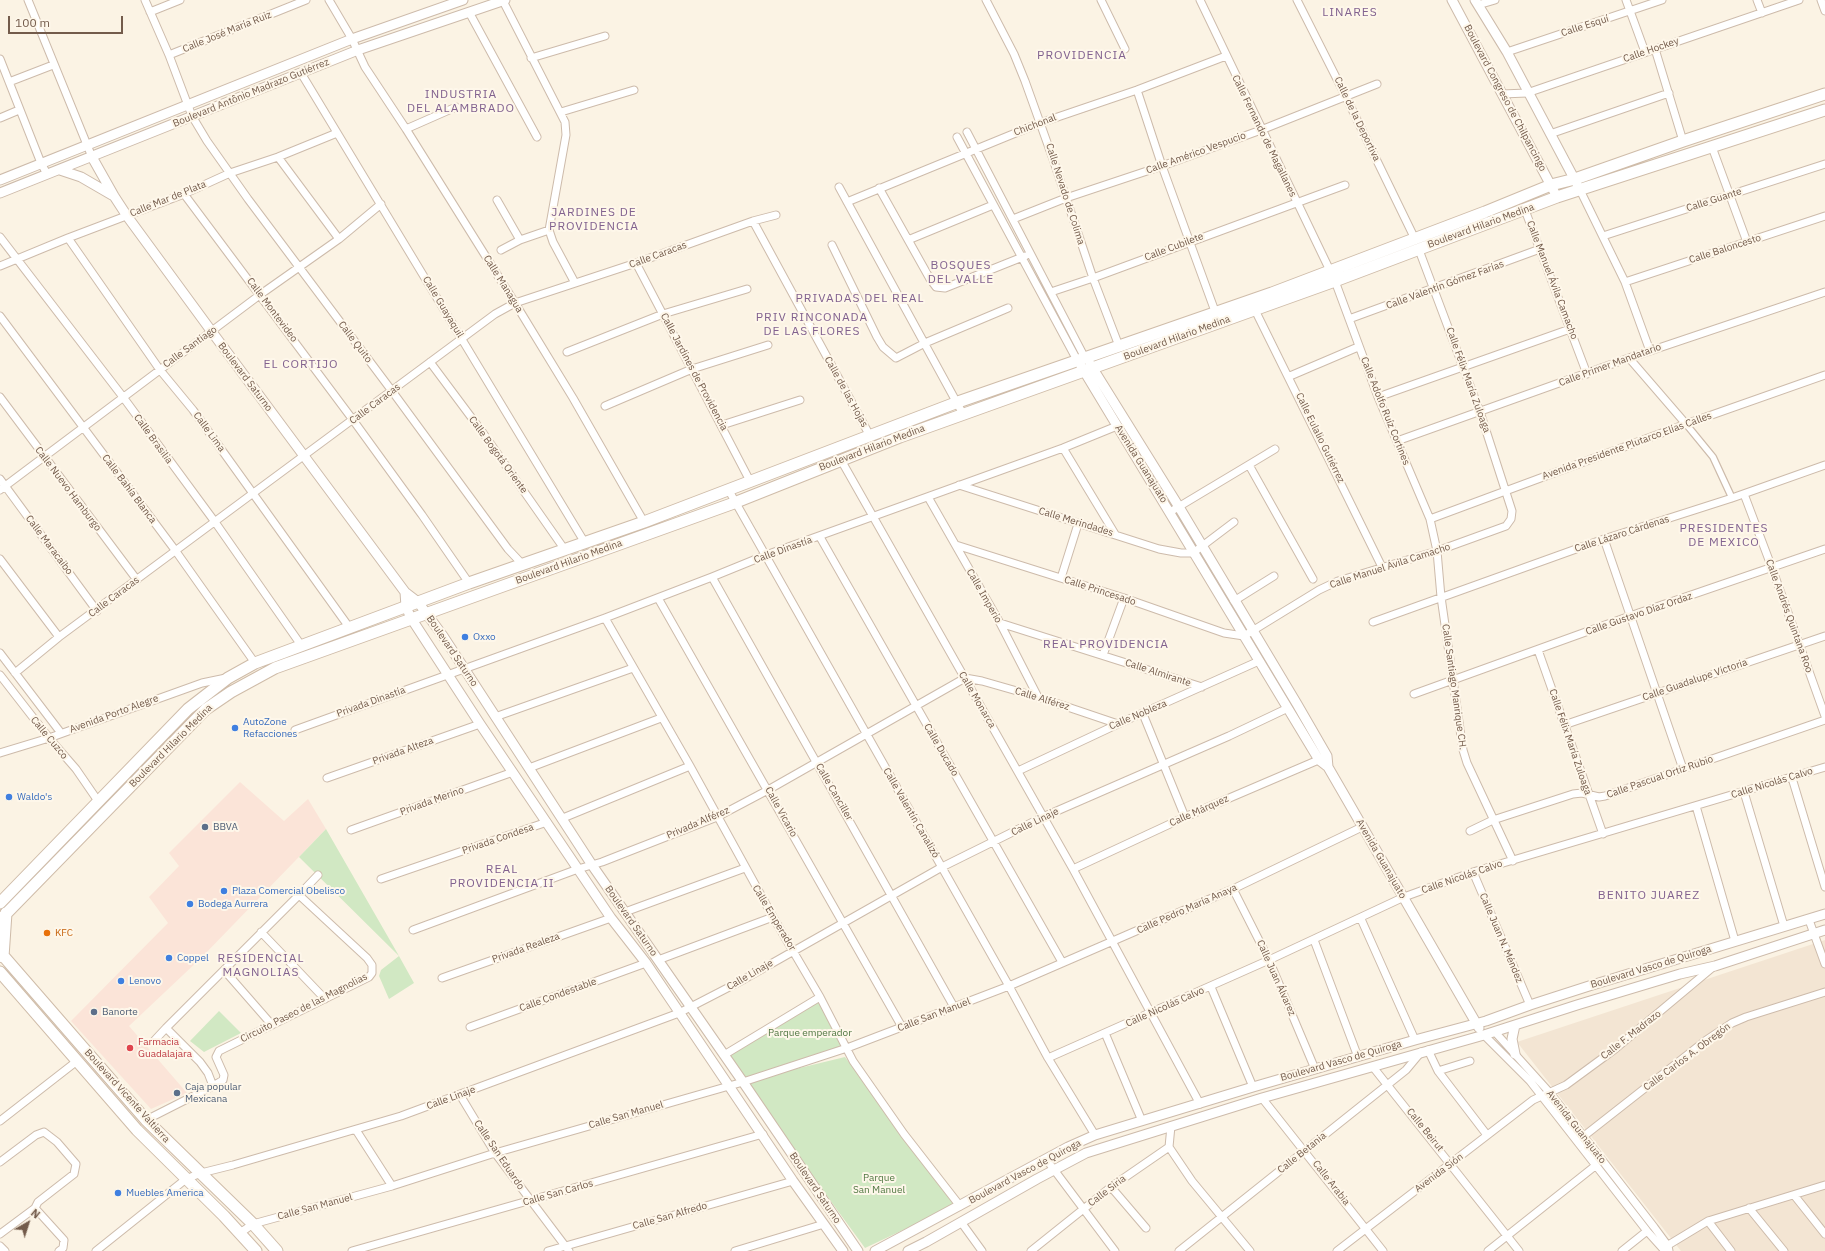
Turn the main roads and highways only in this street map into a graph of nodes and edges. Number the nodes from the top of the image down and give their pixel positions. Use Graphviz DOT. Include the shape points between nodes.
graph roads {
  1 [pos="1825,94"];
  2 [pos="1825,110"];
  3 [pos="1332,276"];
  4 [pos="1036,375"];
  5 [pos="1040,386"];
  6 [pos="1,901"];
  7 [pos="3,916"];
  8 [pos="2,954"];
  9 [pos="0,972"];
  10 [pos="256,1251"];
  11 [pos="277,1251"];
  1 -- 3 [label="main road, Boulevard Hilario Medina" via="1551,185 1415,239"];
  2 -- 3 [label="main road, Boulevard Hilario Medina" via="1557,197 1419,250"];
  3 -- 4 [label="main road, Boulevard Hilario Medina"];
  3 -- 5 [label="main road, Boulevard Hilario Medina" via="1255,310"];
  4 -- 5 [label="main road"];
  4 -- 6 [label="main road, Boulevard Hilario Medina" via="958,402 644,522 469,583 255,663 228,678 183,713"];
  5 -- 7 [label="main road, Boulevard Hilario Medina" via="734,503 275,668 246,682 219,699 193,722"];
  7 -- 8 [label="main road"];
  8 -- 11 [label="main road, Boulevard Vicente Valtierra" via="146,1120 253,1224"];
  9 -- 10 [label="main road, Boulevard Vicente Valtierra" via="137,1130"];
}
